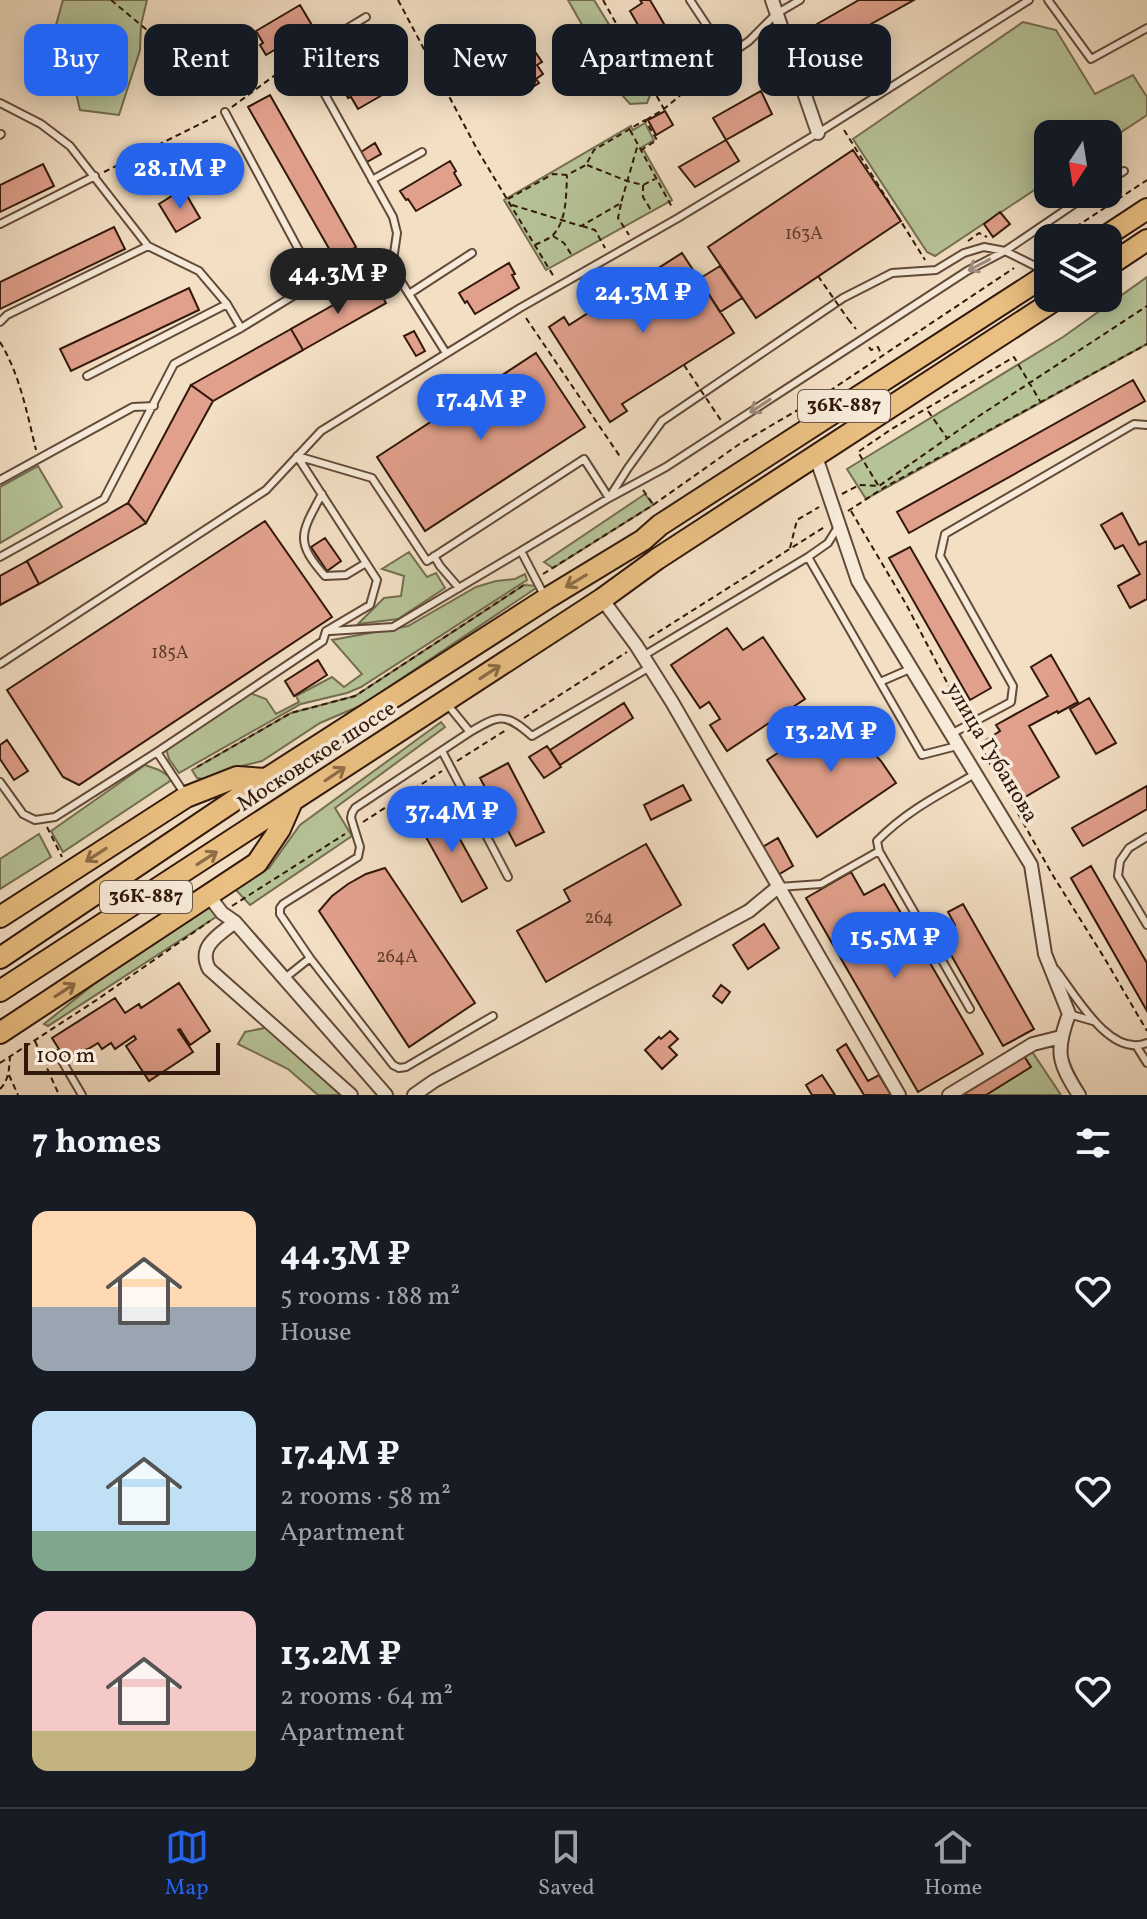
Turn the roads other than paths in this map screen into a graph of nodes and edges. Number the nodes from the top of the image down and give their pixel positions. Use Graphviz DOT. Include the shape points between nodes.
graph roads {
  1 [pos="690,0"];
  2 [pos="772,0"];
  3 [pos="800,0"];
  4 [pos="1029,0"];
  5 [pos="1048,0"];
  6 [pos="776,14"];
  7 [pos="366,17"];
  8 [pos="1147,28"];
  9 [pos="0,103"];
  10 [pos="225,112"];
  11 [pos="818,133"];
  12 [pos="422,152"];
  13 [pos="95,176"];
  14 [pos="372,180"];
  15 [pos="1068,208"];
  16 [pos="1147,209"];
  17 [pos="1147,223"];
  18 [pos="0,224"];
  19 [pos="1122,225"];
  20 [pos="1122,239"];
  21 [pos="1147,240"];
  22 [pos="148,246"];
  23 [pos="1008,249"];
  24 [pos="472,253"];
  25 [pos="1122,257"];
  26 [pos="1034,266"];
  27 [pos="392,267"];
  28 [pos="316,282"];
  29 [pos="1034,282"];
  30 [pos="409,294"];
  31 [pos="1034,298"];
  32 [pos="227,304"];
  33 [pos="1036,312"];
  34 [pos="0,322"];
  35 [pos="241,328"];
  36 [pos="446,353"];
  37 [pos="87,376"];
  38 [pos="154,406"];
  39 [pos="1147,425"];
  40 [pos="815,452"];
  41 [pos="297,456"];
  42 [pos="0,480"];
  43 [pos="322,494"];
  44 [pos="609,498"];
  45 [pos="839,521"];
  46 [pos="669,537"];
  47 [pos="643,540"];
  48 [pos="521,551"];
  49 [pos="434,556"];
  50 [pos="0,557"];
  51 [pos="808,557"];
  52 [pos="657,559"];
  53 [pos="366,563"];
  54 [pos="459,588"];
  55 [pos="546,599"];
  56 [pos="602,599"];
  57 [pos="326,631"];
  58 [pos="643,656"];
  59 [pos="0,664"];
  60 [pos="911,668"];
  61 [pos="880,682"];
  62 [pos="445,702"];
  63 [pos="470,732"];
  64 [pos="951,734"];
  65 [pos="959,746"];
  66 [pos="442,751"];
  67 [pos="157,752"];
  68 [pos="976,774"];
  69 [pos="266,779"];
  70 [pos="0,782"];
  71 [pos="186,797"];
  72 [pos="291,803"];
  73 [pos="1147,837"];
  74 [pos="879,851"];
  75 [pos="508,877"];
  76 [pos="778,887"];
  77 [pos="209,896"];
  78 [pos="0,917"];
  79 [pos="235,922"];
  80 [pos="1147,925"];
  81 [pos="1045,954"];
  82 [pos="0,958"];
  83 [pos="310,958"];
  84 [pos="285,978"];
  85 [pos="0,991"];
  86 [pos="970,1009"];
  87 [pos="1069,1014"];
  88 [pos="493,1016"];
  89 [pos="1095,1021"];
  90 [pos="0,1033"];
  91 [pos="1061,1037"];
  92 [pos="1147,1043"];
  93 [pos="1137,1047"];
  94 [pos="58,1054"];
  95 [pos="1147,1063"];
  96 [pos="82,1095"];
  97 [pos="351,1095"];
  98 [pos="386,1095"];
  99 [pos="414,1095"];
  100 [pos="899,1095"];
  101 [pos="949,1095"];
  102 [pos="1079,1095"];
  1 -- 6 [label="lane" via="727,56"];
  2 -- 6 [label="street"];
  3 -- 6 [label="lane"];
  4 -- 11 [label="lane"];
  5 -- 8 [label="lane" via="1091,59"];
  6 -- 11 [label="street"];
  7 -- 14 [label="lane" via="303,55"];
  9 -- 13 [label="lane" via="70,146"];
  10 -- 28 [label="lane"];
  11 -- 36 [label="lane"];
  12 -- 14 [label="lane"];
  13 -- 18 [label="lane"];
  13 -- 22 [label="lane"];
  14 -- 27 [label="lane" via="397,233"];
  15 -- 23 [label="lane"];
  16 -- 19 [label="main road"];
  17 -- 20 [label="main road"];
  21 -- 25 [label="main road"];
  22 -- 32 [label="lane" via="199,271"];
  22 -- 34 [label="lane"];
  23 -- 26 [label="lane"];
  23 -- 44 [label="lane, one-way"];
  23 -- 44 [label="lane" via="984,247 936,270 892,273 843,298 662,421"];
  24 -- 30 [label="lane"];
  27 -- 28 [label="lane"];
  27 -- 30 [label="lane"];
  28 -- 35 [label="lane"];
  29 -- 47 [label="main road, Московское шоссе / 36К-887"];
  30 -- 36 [label="lane"];
  31 -- 40 [label="main road, Московское шоссе / 36К-887"];
  32 -- 35 [label="lane"];
  32 -- 37 [label="lane"];
  33 -- 40 [label="main road, Московское шоссе / 36К-887"];
  35 -- 38 [label="lane" via="174,364"];
  36 -- 41 [label="lane" via="321,431"];
  38 -- 42 [label="lane" via="133,407"];
  38 -- 50 [label="lane" via="104,499"];
  39 -- 64 [label="lane" via="1134,424 945,534 940,556 1013,686 1011,702"];
  40 -- 45 [label="street, улица Губанова"];
  40 -- 46 [label="main road, Московское шоссе / 36К-887"];
  40 -- 52 [label="main road, Московское шоссе / 36К-887"];
  41 -- 43 [label="lane"];
  41 -- 49 [label="lane" via="372,478 427,561"];
  41 -- 59 [label="lane" via="266,490"];
  43 -- 53 [label="lane"];
  43 -- 53 [label="lane" via="303,539 309,558 325,576 346,575"];
  44 -- 48 [label="lane"];
  44 -- 49 [label="lane" via="584,459"];
  45 -- 51 [label="lane" via="828,543"];
  45 -- 60 [label="street, улица Губанова" via="858,581"];
  46 -- 47 [label="main road, Московское шоссе / 36К-887"];
  46 -- 52 [label="main road, Московское шоссе / 36К-887"];
  47 -- 55 [label="main road, Московское шоссе / 36К-887, one-way"];
  48 -- 54 [label="lane"];
  48 -- 55 [label="lane"];
  49 -- 54 [label="lane"];
  51 -- 58 [label="lane"];
  51 -- 61 [label="lane"];
  52 -- 56 [label="main road, Московское шоссе / 36К-887"];
  53 -- 57 [label="lane" via="377,580 370,605"];
  54 -- 57 [label="lane" via="393,627"];
  55 -- 69 [label="main road, Московское шоссе / 36К-887"];
  56 -- 58 [label="street"];
  62 -- 56 [label="main road, Московское шоссе / 36К-887, one-way"];
  57 -- 67 [label="lane" via="323,641"];
  58 -- 63 [label="lane" via="532,736 504,718"];
  58 -- 76 [label="street"];
  60 -- 61 [label="lane"];
  60 -- 64 [label="street, улица Губанова"];
  61 -- 65 [label="lane" via="922,755"];
  62 -- 63 [label="lane"];
  72 -- 62 [label="main road, Московское шоссе / 36К-887, one-way"];
  63 -- 66 [label="lane"];
  64 -- 65 [label="street, улица Губанова"];
  65 -- 68 [label="street, улица Губанова"];
  66 -- 75 [label="lane"];
  66 -- 83 [label="lane" via="355,808 351,818 358,857 280,908"];
  67 -- 70 [label="lane" via="55,817 35,820 23,814"];
  67 -- 71 [label="lane"];
  68 -- 74 [label="lane" via="891,826 877,841"];
  68 -- 81 [label="street, улица Губанова" via="1031,865"];
  69 -- 71 [label="main road" via="237,777"];
  69 -- 82 [label="main road, Московское шоссе / 36К-887"];
  71 -- 78 [label="main road, one-way"];
  72 -- 77 [label="main road" via="257,863"];
  85 -- 72 [label="main road, Московское шоссе / 36К-887, one-way"];
  73 -- 80 [label="lane" via="1129,848 1118,876"];
  74 -- 76 [label="lane" via="821,884"];
  74 -- 86 [label="lane"];
  76 -- 99 [label="street" via="749,911"];
  76 -- 100 [label="street"];
  77 -- 79 [label="street"];
  90 -- 77 [label="main road, one-way"];
  79 -- 84 [label="street"];
  79 -- 97 [label="street" via="208,944 209,969"];
  81 -- 87 [label="street, улица Губанова"];
  81 -- 89 [label="lane"];
  83 -- 84 [label="lane"];
  83 -- 88 [label="lane" via="399,1068"];
  84 -- 98 [label="street"];
  87 -- 89 [label="lane"];
  87 -- 91 [label="street"];
  89 -- 93 [label="lane" via="1113,1040"];
  91 -- 101 [label="street" via="1033,1044"];
  91 -- 102 [label="street" via="1064,1071"];
  92 -- 93 [label="lane"];
  93 -- 95 [label="lane"];
  94 -- 96 [label="lane"];
}
